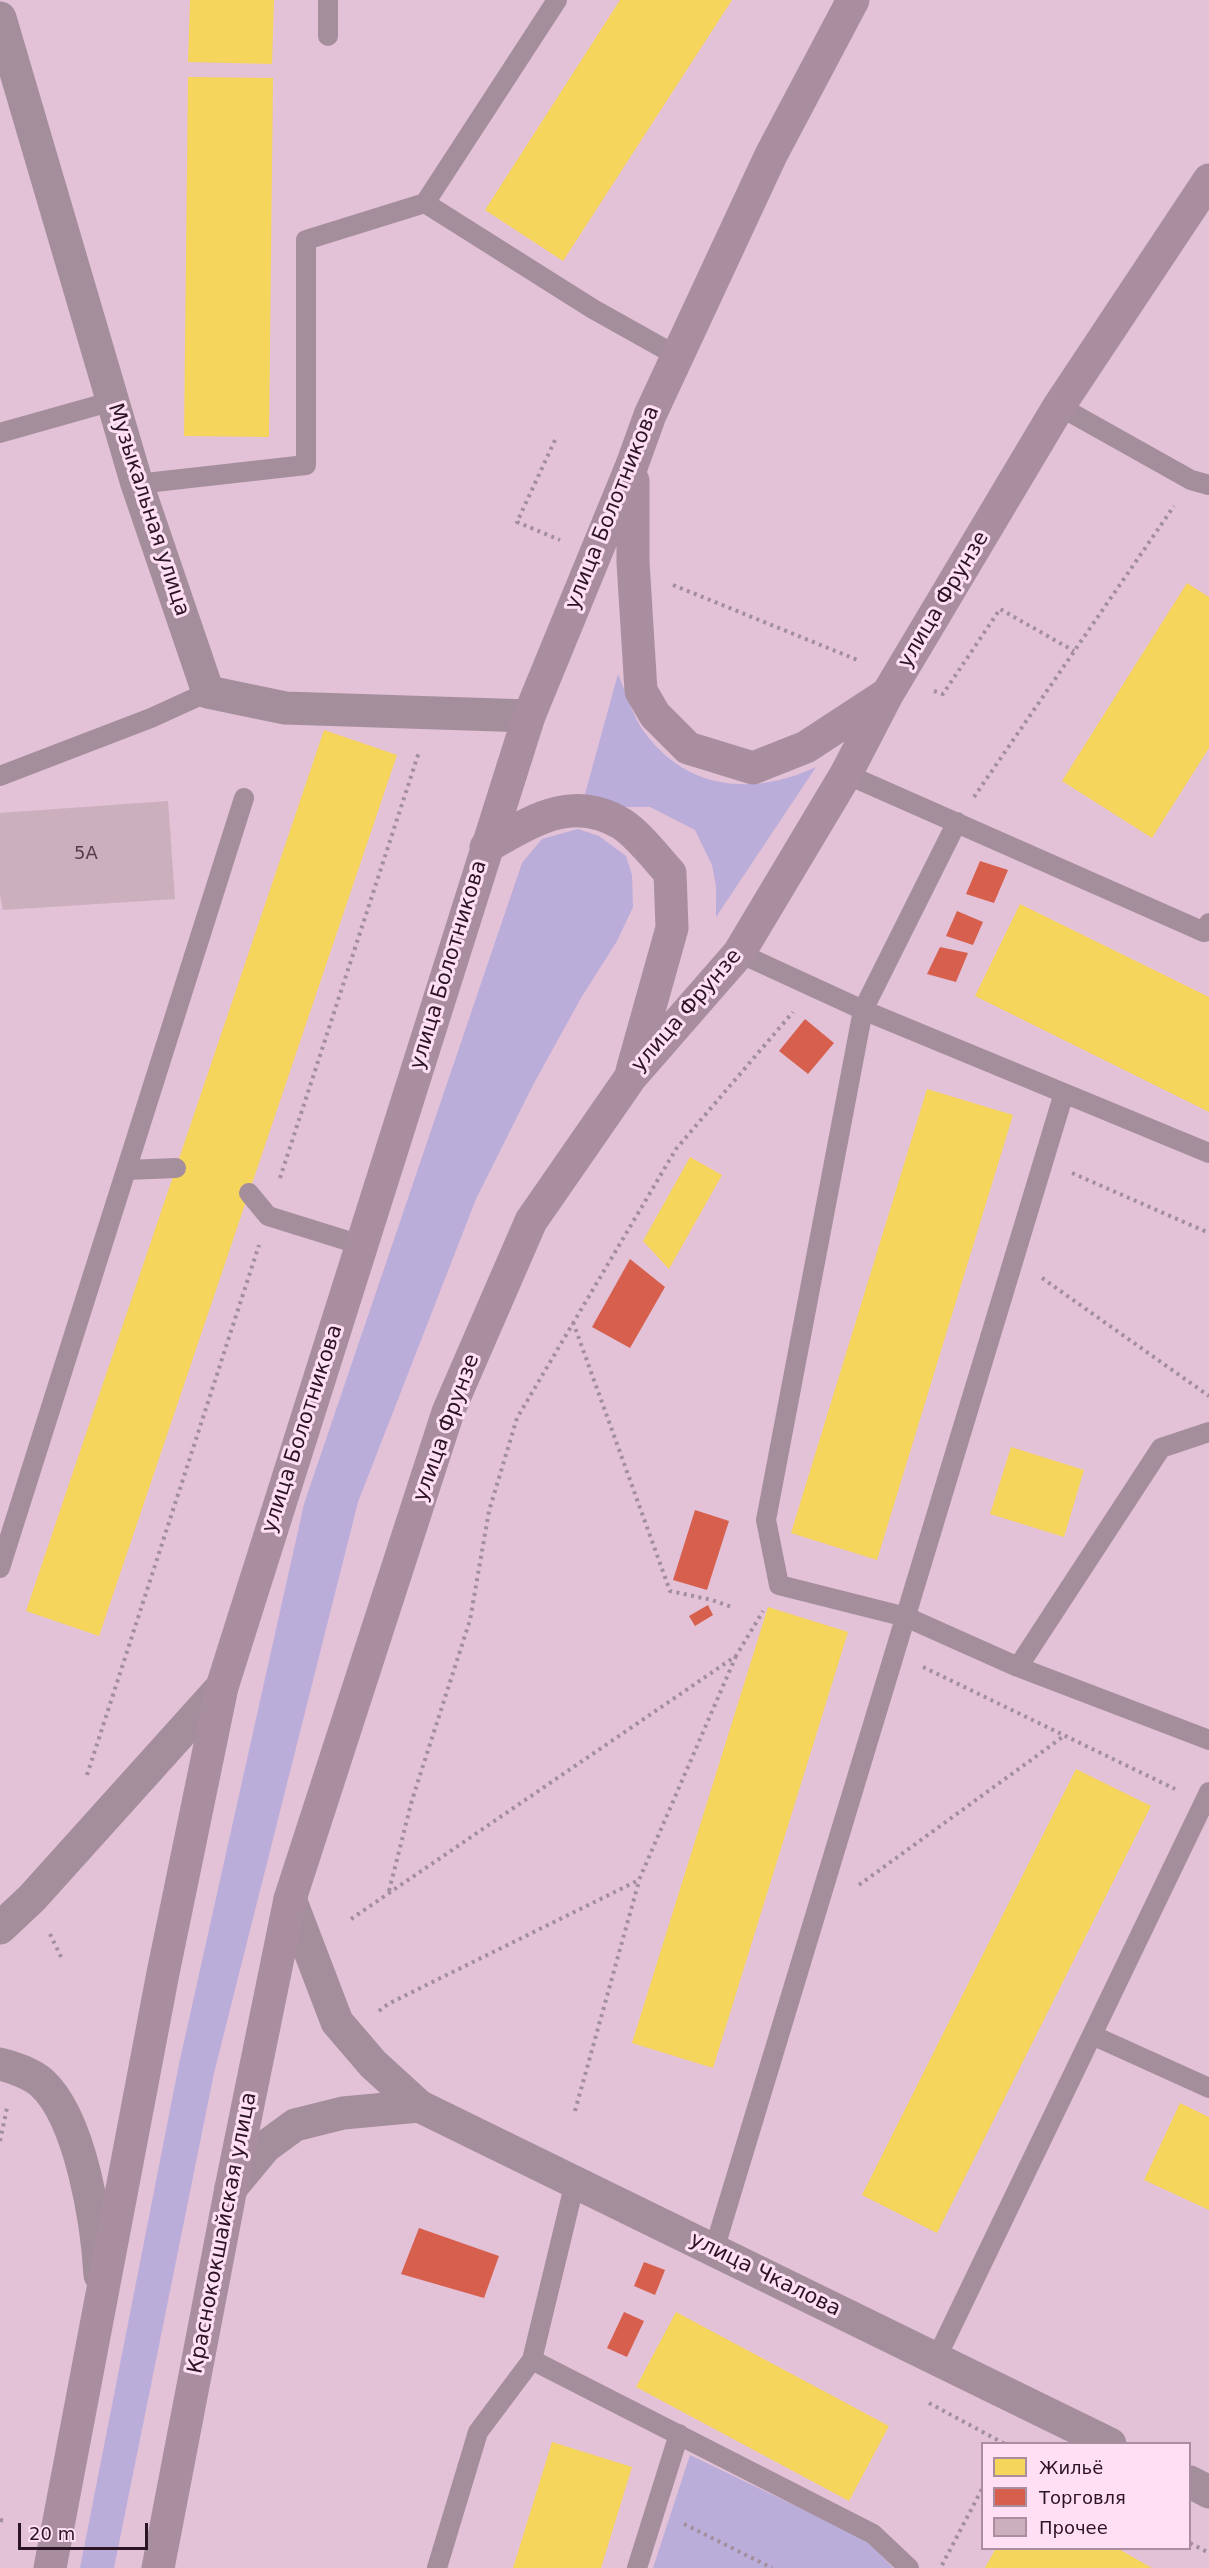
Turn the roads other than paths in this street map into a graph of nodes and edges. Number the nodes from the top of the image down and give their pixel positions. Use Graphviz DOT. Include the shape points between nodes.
graph roads {
  1 [pos="328,0"];
  2 [pos="557,0"];
  3 [pos="853,0"];
  4 [pos="0,18"];
  5 [pos="328,36"];
  6 [pos="1209,180"];
  7 [pos="425,203"];
  8 [pos="677,356"];
  9 [pos="113,401"];
  10 [pos="1059,406"];
  11 [pos="0,433"];
  12 [pos="633,465"];
  13 [pos="1200,483"];
  14 [pos="137,484"];
  15 [pos="208,692"];
  16 [pos="888,693"];
  17 [pos="529,716"];
  18 [pos="846,774"];
  19 [pos="0,776"];
  20 [pos="244,798"];
  21 [pos="957,822"];
  22 [pos="486,847"];
  23 [pos="1209,923"];
  24 [pos="739,953"];
  25 [pos="862,1010"];
  26 [pos="630,1078"];
  27 [pos="1064,1093"];
  28 [pos="1209,1154"];
  29 [pos="176,1168"];
  30 [pos="126,1170"];
  31 [pos="249,1193"];
  32 [pos="361,1245"];
  33 [pos="1209,1432"];
  34 [pos="0,1568"];
  35 [pos="906,1617"];
  36 [pos="1018,1667"];
  37 [pos="222,1687"];
  38 [pos="1209,1740"];
  39 [pos="1206,1797"];
  40 [pos="290,1899"];
  41 [pos="0,1928"];
  42 [pos="1092,2035"];
  43 [pos="0,2064"];
  44 [pos="1209,2088"];
  45 [pos="419,2106"];
  46 [pos="575,2182"];
  47 [pos="231,2188"];
  48 [pos="714,2250"];
  49 [pos="101,2296"];
  50 [pos="936,2359"];
  51 [pos="532,2360"];
  52 [pos="679,2434"];
  53 [pos="1106,2442"];
  54 [pos="1191,2483"];
  55 [pos="1209,2492"];
  56 [pos="50,2568"];
  57 [pos="158,2568"];
  58 [pos="436,2568"];
  59 [pos="637,2568"];
  60 [pos="909,2568"];
  1 -- 5 [label="lane"];
  2 -- 7 [label="lane"];
  3 -- 8 [label="main road, улица Болотникова" via="771,155"];
  4 -- 9 [label="street, Музыкальная улица"];
  6 -- 10 [label="main road, улица Фрунзе"];
  7 -- 8 [label="lane" via="593,309"];
  7 -- 14 [label="lane" via="306,240 306,465"];
  8 -- 12 [label="main road, улица Болотникова"];
  9 -- 11 [label="lane"];
  9 -- 14 [label="street, Музыкальная улица"];
  10 -- 13 [label="lane"];
  10 -- 16 [label="main road, улица Фрунзе"];
  12 -- 16 [label="main road" via="633,562 641,692 655,715 688,748 753,768 806,747"];
  12 -- 17 [label="main road, улица Болотникова"];
  14 -- 15 [label="street, Музыкальная улица"];
  15 -- 17 [label="street" via="285,708"];
  15 -- 19 [label="lane"];
  16 -- 18 [label="main road, улица Фрунзе"];
  17 -- 22 [label="main road, улица Болотникова"];
  18 -- 21 [label="lane"];
  18 -- 24 [label="main road, улица Фрунзе"];
  20 -- 30 [label="lane"];
  21 -- 23 [label="lane" via="1204,932"];
  21 -- 25 [label="lane"];
  22 -- 26 [label="main road" via="538,818 568,809 594,812 623,825 670,873 672,928"];
  22 -- 32 [label="main road, улица Болотникова"];
  24 -- 25 [label="lane"];
  24 -- 26 [label="main road, улица Фрунзе"];
  25 -- 27 [label="lane"];
  25 -- 35 [label="lane" via="766,1520 779,1584"];
  26 -- 40 [label="main road, улица Фрунзе" via="531,1221 448,1412"];
  27 -- 28 [label="lane"];
  27 -- 35 [label="lane"];
  29 -- 30 [label="lane"];
  30 -- 34 [label="lane"];
  31 -- 32 [label="lane" via="268,1216"];
  32 -- 37 [label="main road, улица Болотникова"];
  33 -- 36 [label="lane" via="1161,1448"];
  35 -- 36 [label="lane"];
  35 -- 48 [label="lane"];
  36 -- 38 [label="lane"];
  37 -- 41 [label="street" via="32,1898"];
  37 -- 49 [label="main road, улица Болотникова"];
  39 -- 42 [label="lane"];
  40 -- 45 [label="street, улица Чкалова" via="337,2022 373,2064"];
  40 -- 47 [label="main road, Краснококшайская улица"];
  42 -- 44 [label="lane"];
  42 -- 50 [label="lane"];
  43 -- 49 [label="street" via="41,2083 67,2118 97,2229"];
  45 -- 46 [label="street, улица Чкалова"];
  45 -- 47 [label="street" via="343,2113 295,2125 265,2147"];
  46 -- 48 [label="street, улица Чкалова"];
  46 -- 51 [label="lane"];
  47 -- 57 [label="main road, Краснококшайская улица"];
  48 -- 50 [label="street, улица Чкалова"];
  49 -- 56 [label="main road"];
  50 -- 53 [label="street, улица Чкалова"];
  51 -- 52 [label="lane"];
  51 -- 58 [label="lane" via="478,2432"];
  52 -- 59 [label="lane"];
  52 -- 60 [label="lane" via="873,2534"];
  54 -- 55 [label="street"];
}
